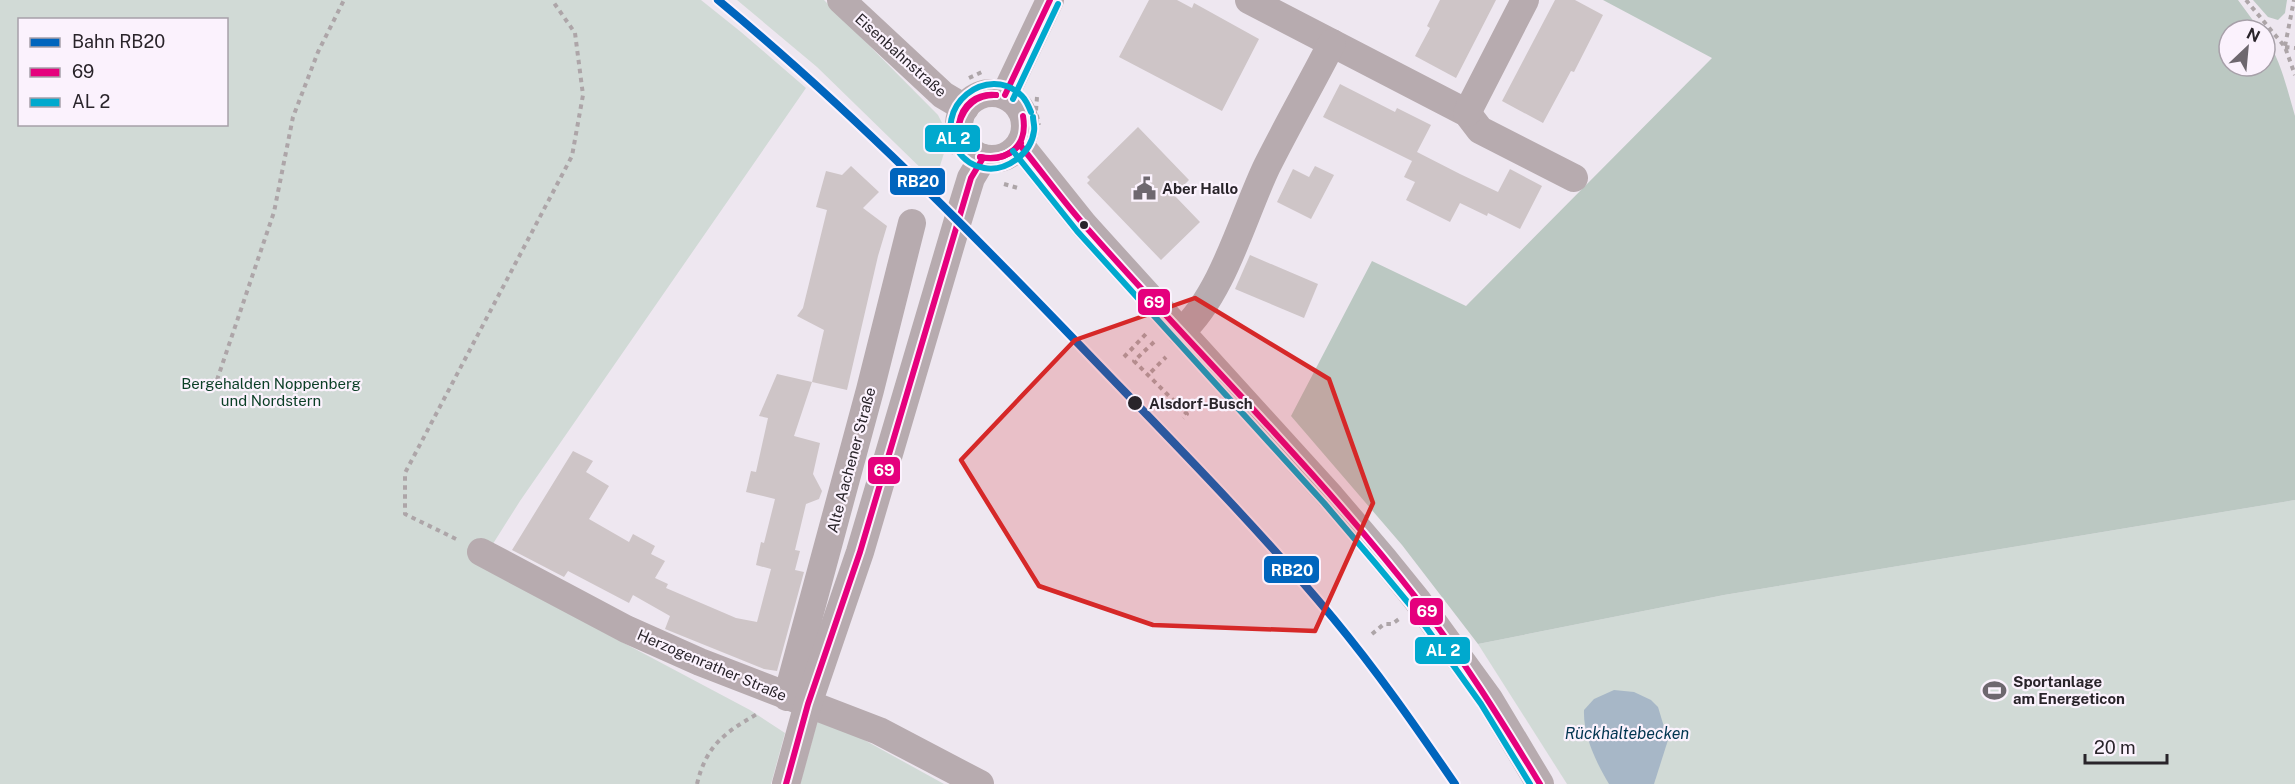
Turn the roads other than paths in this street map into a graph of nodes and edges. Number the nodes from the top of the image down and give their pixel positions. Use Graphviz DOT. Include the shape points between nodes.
graph roads {
  1 [pos="841,0"];
  2 [pos="1050,0"];
  3 [pos="1249,0"];
  4 [pos="1525,0"];
  5 [pos="1332,44"];
  6 [pos="1005,96"];
  7 [pos="965,108"];
  8 [pos="1467,113"];
  9 [pos="1020,145"];
  10 [pos="983,158"];
  11 [pos="1574,178"];
  12 [pos="912,222"];
  13 [pos="1169,341"];
  14 [pos="481,552"];
  15 [pos="797,701"];
  16 [pos="786,784"];
  17 [pos="980,784"];
  18 [pos="1540,784"];
  1 -- 7 [label="street, Eisenbahnstraße" via="943,95"];
  2 -- 6 [label="street"];
  3 -- 5 [label="street"];
  4 -- 8 [label="street"];
  5 -- 8 [label="street"];
  5 -- 13 [label="street" via="1268,165 1221,273 1193,321"];
  6 -- 7 [label="street" via="982,95"];
  6 -- 9 [label="street" via="1020,108 1024,117 1026,127"];
  7 -- 10 [label="street" via="960,117 961,138 966,147"];
  8 -- 11 [label="street" via="1480,130"];
  9 -- 10 [label="street" via="1004,158"];
  9 -- 13 [label="street"];
  10 -- 15 [label="street, Alte Aachener Straße" via="971,178 860,552"];
  12 -- 15 [label="street, Alte Aachener Straße"];
  13 -- 18 [label="street" via="1331,497 1417,600 1489,699"];
  14 -- 15 [label="street, Herzogenrather Straße" via="626,629"];
  15 -- 16 [label="street, Alte Aachener Straße"];
  15 -- 17 [label="street, Herzogenrather Straße" via="879,731"];
}
